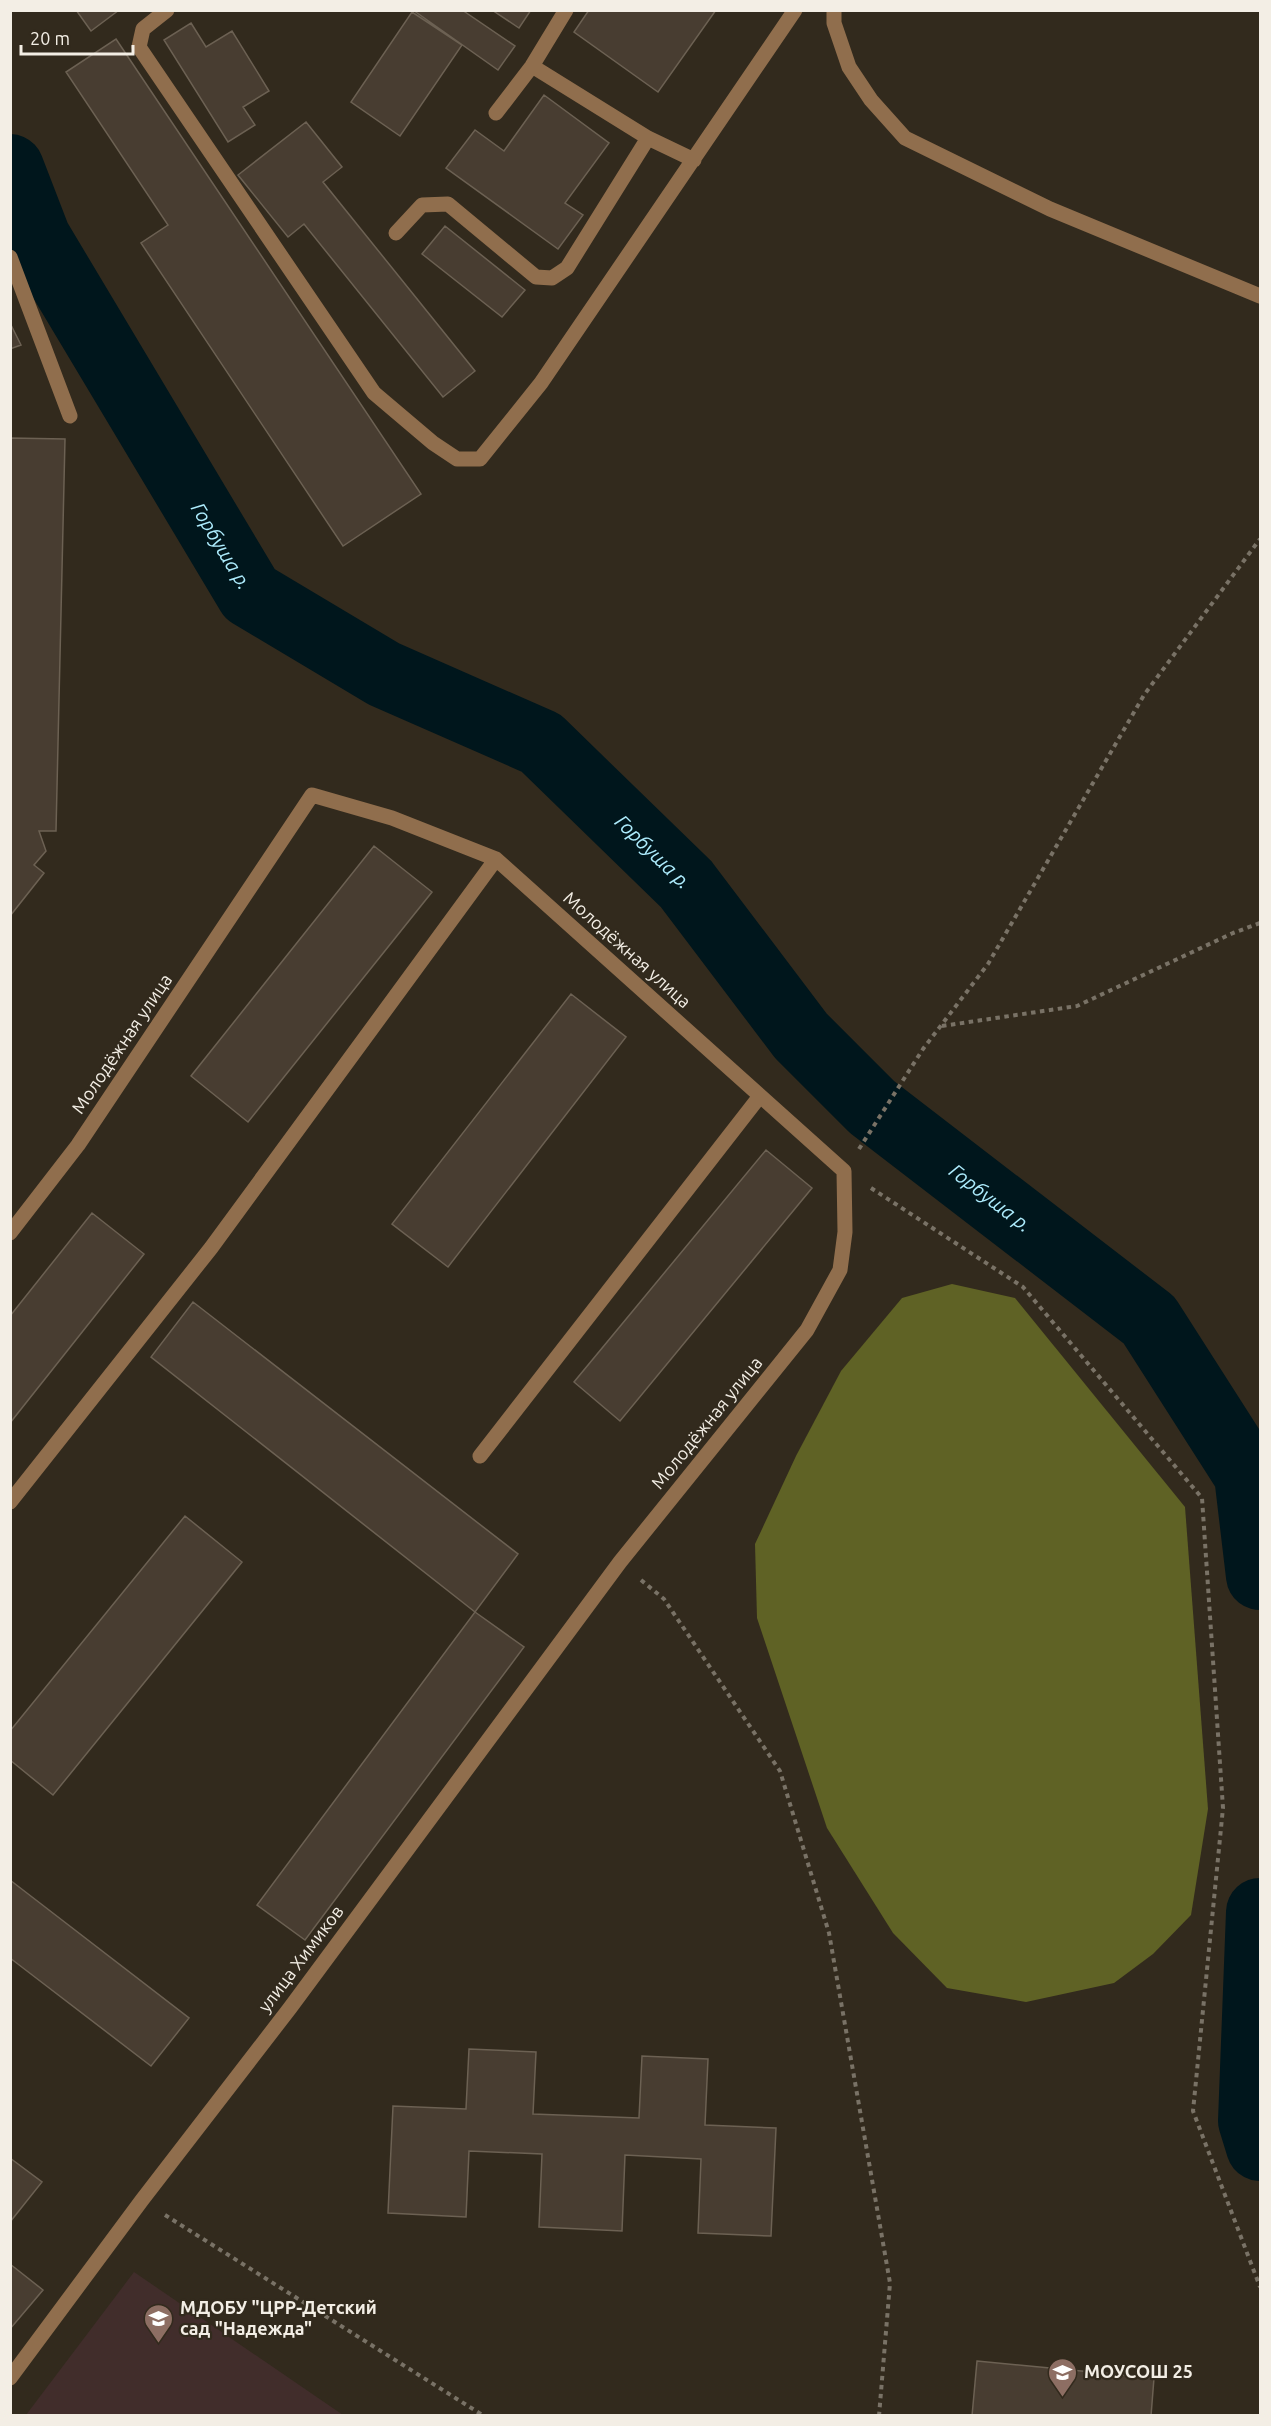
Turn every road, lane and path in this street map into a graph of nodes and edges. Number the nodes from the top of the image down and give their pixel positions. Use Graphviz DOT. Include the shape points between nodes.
graph roads {
  1 [pos="167,10"];
  2 [pos="566,10"];
  3 [pos="795,10"];
  4 [pos="834,10"];
  5 [pos="532,66"];
  6 [pos="496,113"];
  7 [pos="648,138"];
  8 [pos="694,160"];
  9 [pos="396,233"];
  10 [pos="10,257"];
  11 [pos="1260,296"];
  12 [pos="70,416"];
  13 [pos="1260,539"];
  14 [pos="496,859"];
  15 [pos="1260,923"];
  16 [pos="940,1026"];
  17 [pos="760,1096"];
  18 [pos="844,1172"];
  19 [pos="10,1233"];
  20 [pos="480,1456"];
  21 [pos="10,1502"];
  22 [pos="620,1562"];
  23 [pos="142,2200"];
  24 [pos="1260,2287"];
  25 [pos="10,2378"];
  26 [pos="484,2415"];
  27 [pos="879,2415"];
  1 -- 8 [label="street" via="143,29 139,47 374,393 457,459 480,459 541,383"];
  2 -- 5 [label="street"];
  3 -- 8 [label="street"];
  4 -- 11 [label="street" via="834,22 849,67 871,100 905,138 1050,209"];
  5 -- 6 [label="street"];
  5 -- 7 [label="street"];
  7 -- 8 [label="street"];
  7 -- 9 [label="street" via="567,268 552,278 536,277 448,204 422,204"];
  10 -- 12 [label="street"];
  13 -- 16 [label="path" via="1144,695 988,964"];
  14 -- 17 [label="street, Молодёжная улица"];
  14 -- 19 [label="street, Молодёжная улица" via="392,818 312,795 78,1145"];
  14 -- 21 [label="street" via="211,1248"];
  15 -- 16 [label="path" via="1077,1006"];
  16 -- 18 [label="path"];
  17 -- 18 [label="street, Молодёжная улица"];
  17 -- 20 [label="street"];
  18 -- 22 [label="street, Молодёжная улица" via="845,1232 840,1270 807,1330"];
  18 -- 24 [label="path" via="1023,1287 1202,1498 1223,1808 1194,2112"];
  22 -- 23 [label="street, улица Химиков" via="290,2008"];
  22 -- 27 [label="path" via="664,1599 780,1771 829,1934 890,2283"];
  23 -- 25 [label="street, улица Химиков"];
  23 -- 26 [label="path"];
}
